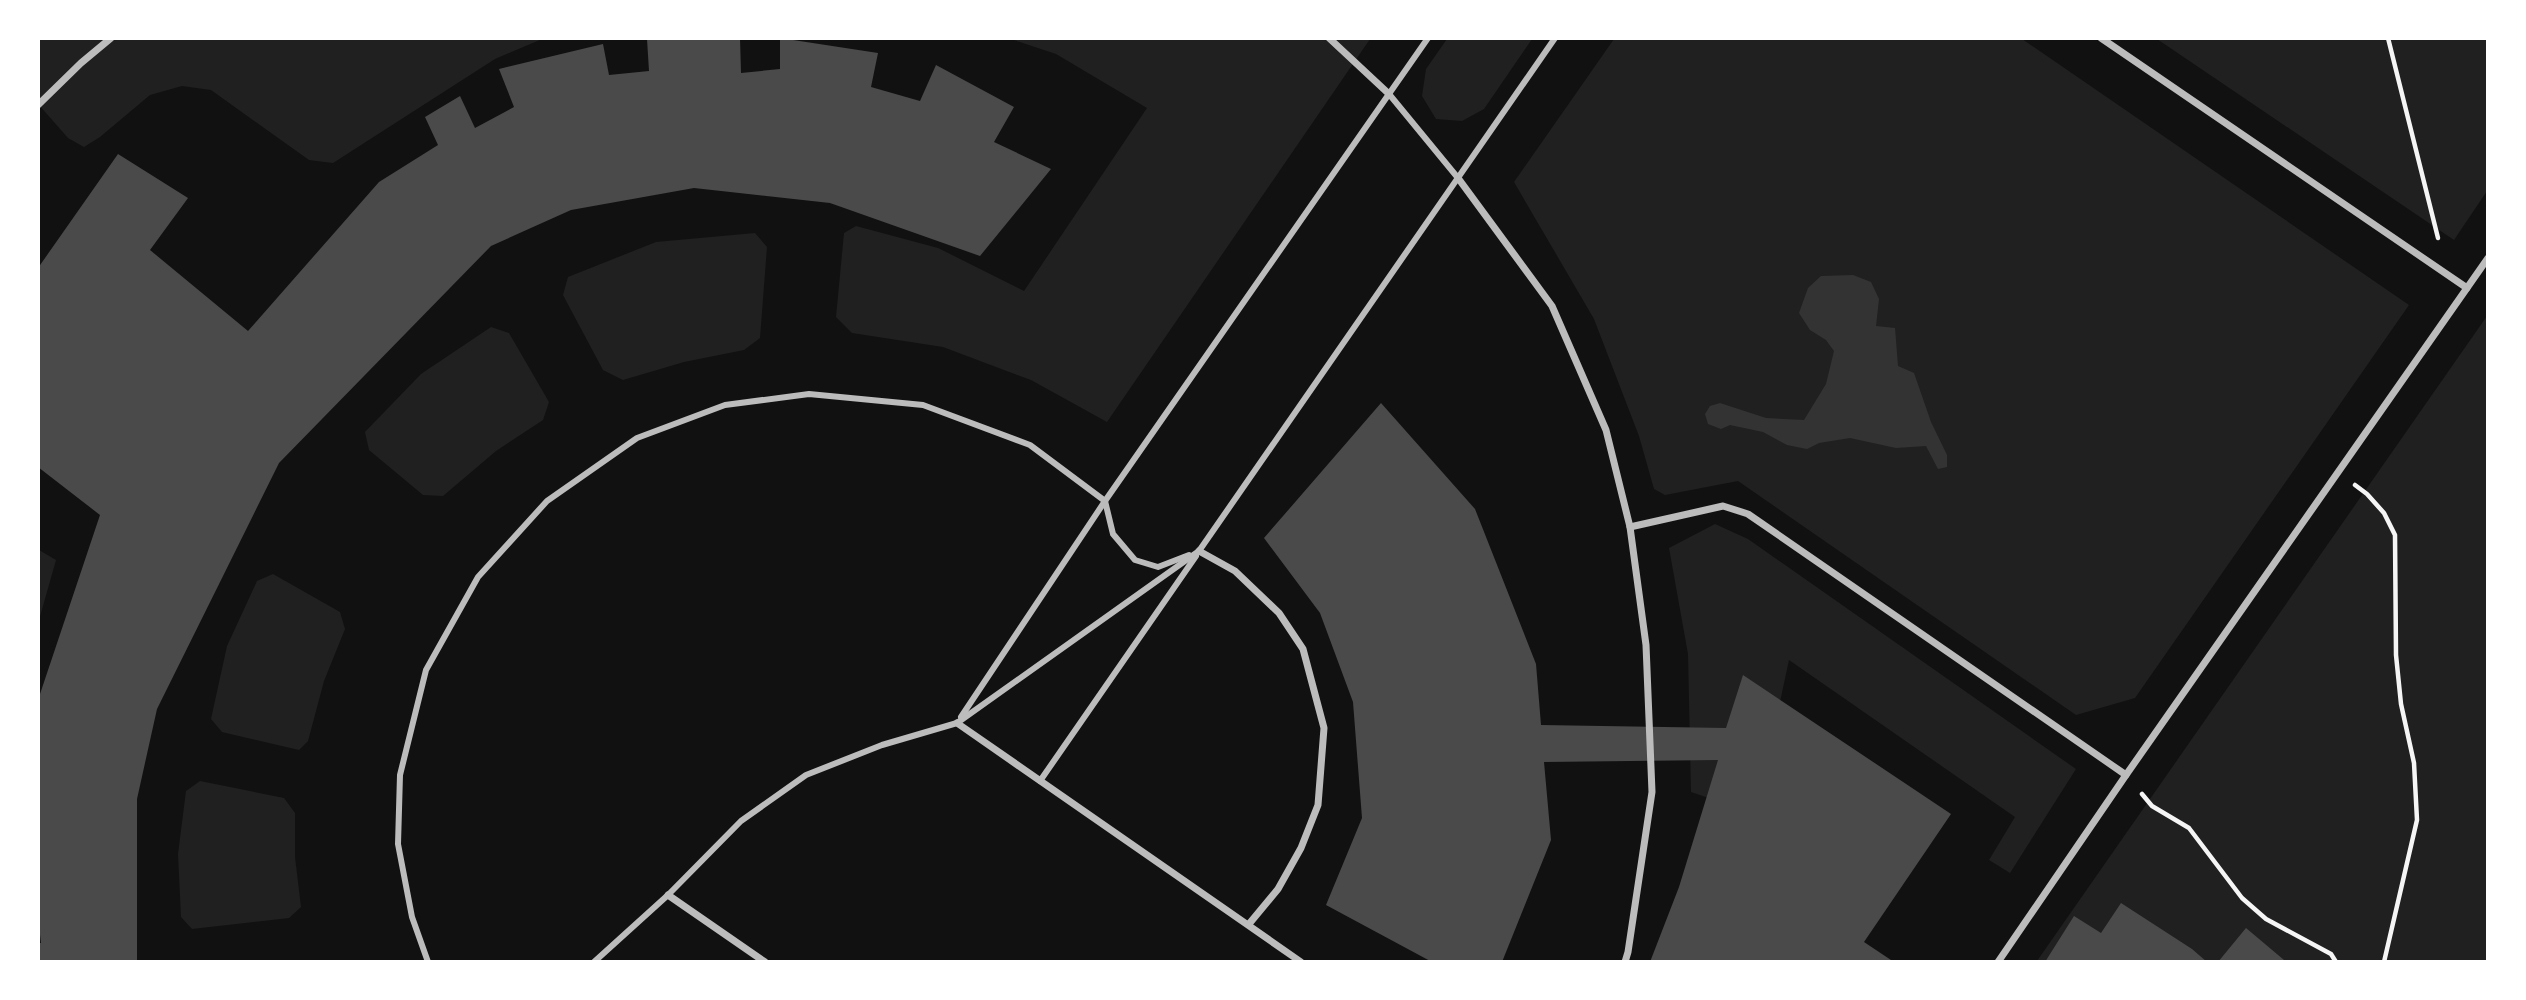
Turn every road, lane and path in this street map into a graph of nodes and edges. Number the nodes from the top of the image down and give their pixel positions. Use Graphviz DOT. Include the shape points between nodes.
graph roads {
  1 [pos="111,38"];
  2 [pos="1329,38"];
  3 [pos="1428,38"];
  4 [pos="1555,38"];
  5 [pos="2101,38"];
  6 [pos="2388,38"];
  7 [pos="1389,94"];
  8 [pos="38,105"];
  9 [pos="1458,178"];
  10 [pos="2443,247"];
  11 [pos="2487,258"];
  12 [pos="2467,288"];
  13 [pos="2337,473"];
  14 [pos="1105,501"];
  15 [pos="1630,527"];
  16 [pos="1199,551"];
  17 [pos="957,723"];
  18 [pos="2126,775"];
  19 [pos="1040,781"];
  20 [pos="668,895"];
  21 [pos="1249,924"];
  22 [pos="428,961"];
  23 [pos="594,961"];
  24 [pos="765,961"];
  25 [pos="1301,961"];
  26 [pos="1625,961"];
  27 [pos="1998,961"];
  28 [pos="2336,961"];
  29 [pos="2384,961"];
  1 -- 8 [label="street"];
  2 -- 7 [label="street"];
  3 -- 7 [label="street"];
  4 -- 9 [label="street"];
  5 -- 12 [label="street"];
  6 -- 10 [label="path"];
  7 -- 9 [label="street"];
  7 -- 14 [label="street"];
  9 -- 15 [label="street" via="1552,306 1606,430"];
  9 -- 16 [label="street"];
  11 -- 12 [label="street"];
  12 -- 13 [label="street"];
  13 -- 18 [label="street"];
  13 -- 29 [label="path" via="2367,494 2384,513 2395,536 2396,655 2414,763 2417,820"];
  14 -- 16 [label="street" via="1113,534 1135,559 1158,567"];
  14 -- 17 [label="street"];
  14 -- 22 [label="street" via="1030,445 923,405 809,394 725,405 637,438 547,500 478,577 426,670 400,775 398,844 412,917"];
  15 -- 18 [label="street" via="1723,506 1748,513"];
  15 -- 26 [label="street" via="1646,645 1651,792"];
  16 -- 17 [label="street"];
  16 -- 19 [label="street"];
  16 -- 21 [label="street" via="1235,572 1279,613 1303,649 1324,728 1318,805 1278,889"];
  17 -- 19 [label="street"];
  17 -- 20 [label="street" via="882,745 806,775 741,821"];
  18 -- 27 [label="street"];
  18 -- 28 [label="path" via="2152,806 2189,828 2242,898 2266,919"];
  19 -- 21 [label="street"];
  20 -- 23 [label="street"];
  20 -- 24 [label="street"];
  21 -- 25 [label="street"];
}
